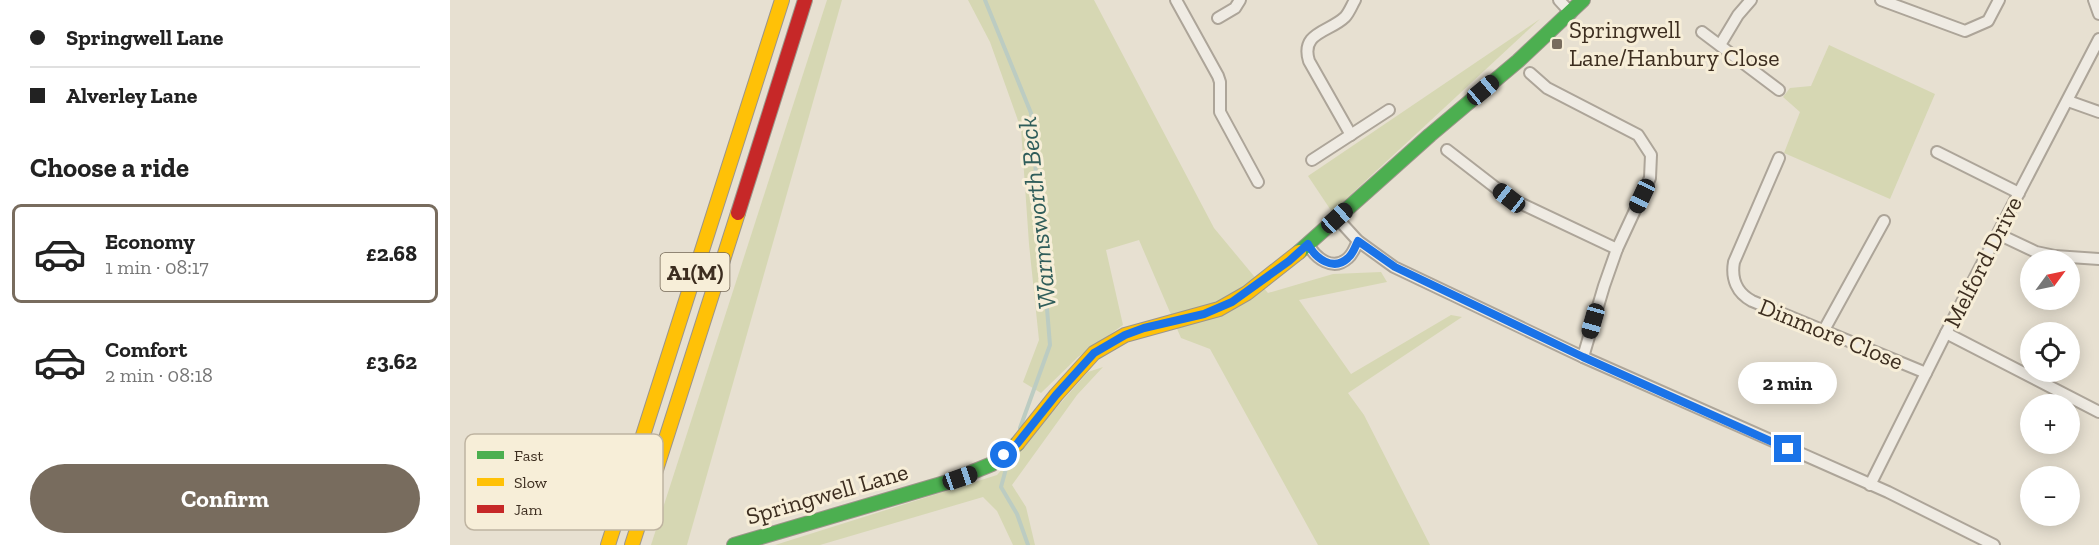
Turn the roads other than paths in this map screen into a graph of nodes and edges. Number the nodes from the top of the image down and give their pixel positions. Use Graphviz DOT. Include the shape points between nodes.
graph roads {
  1 [pos="782,0"];
  2 [pos="806,0"];
  3 [pos="1176,0"];
  4 [pos="1240,0"];
  5 [pos="1355,0"];
  6 [pos="1559,0"];
  7 [pos="1583,0"];
  8 [pos="1751,0"];
  9 [pos="1881,0"];
  10 [pos="1999,0"];
  11 [pos="2094,0"];
  12 [pos="1571,13"];
  13 [pos="2099,14"];
  14 [pos="1218,18"];
  15 [pos="1702,32"];
  16 [pos="2099,39"];
  17 [pos="1720,45"];
  18 [pos="1530,72"];
  19 [pos="1779,90"];
  20 [pos="2068,101"];
  21 [pos="1389,110"];
  22 [pos="2099,112"];
  23 [pos="1351,135"];
  24 [pos="1447,150"];
  25 [pos="1938,152"];
  26 [pos="1779,158"];
  27 [pos="1312,160"];
  28 [pos="1258,182"];
  29 [pos="2019,193"];
  30 [pos="1337,218"];
  31 [pos="1884,220"];
  32 [pos="1998,234"];
  33 [pos="1358,241"];
  34 [pos="1308,244"];
  35 [pos="1617,249"];
  36 [pos="2099,260"];
  37 [pos="1824,330"];
  38 [pos="1946,333"];
  39 [pos="1583,357"];
  40 [pos="1926,373"];
  41 [pos="2099,412"];
  42 [pos="643,434"];
  43 [pos="663,448"];
  44 [pos="1870,485"];
  45 [pos="613,530"];
  46 [pos="637,530"];
  47 [pos="608,545"];
  48 [pos="632,545"];
  49 [pos="734,545"];
  50 [pos="1994,545"];
  1 -- 42 [label="main road, A1(M)"];
  2 -- 43 [label="main road, A1(M)"];
  3 -- 28 [label="street" via="1218,76 1220,112"];
  4 -- 14 [label="street" via="1235,8"];
  5 -- 23 [label="street" via="1346,17 1312,38 1307,50"];
  6 -- 12 [label="street"];
  7 -- 12 [label="main road, Springwell Lane"];
  8 -- 17 [label="street"];
  9 -- 10 [label="street" via="1965,31 1988,21"];
  11 -- 13 [label="street"];
  12 -- 30 [label="main road, Springwell Lane"];
  15 -- 17 [label="street"];
  16 -- 20 [label="street, Melford Drive"];
  17 -- 19 [label="street"];
  18 -- 35 [label="street" via="1546,88 1638,135 1647,145 1651,155 1650,178"];
  20 -- 22 [label="street"];
  20 -- 29 [label="street, Melford Drive"];
  21 -- 23 [label="street"];
  23 -- 27 [label="street"];
  24 -- 35 [label="street" via="1509,198"];
  25 -- 29 [label="street"];
  26 -- 37 [label="street, Dinmore Close" via="1734,262 1733,276 1744,296"];
  29 -- 32 [label="street, Melford Drive"];
  30 -- 33 [label="street"];
  30 -- 34 [label="main road, Springwell Lane"];
  31 -- 37 [label="street"];
  32 -- 36 [label="street" via="2036,252"];
  32 -- 38 [label="street, Melford Drive"];
  33 -- 34 [label="street" via="1348,258 1334,264 1317,257"];
  33 -- 39 [label="street" via="1395,267"];
  34 -- 49 [label="main road, Springwell Lane" via="1232,302 1204,314 1125,335 1094,353 1017,444 992,464 948,482"];
  35 -- 39 [label="street"];
  37 -- 40 [label="street, Dinmore Close"];
  38 -- 40 [label="street, Melford Drive"];
  38 -- 41 [label="street"];
  39 -- 44 [label="street"];
  40 -- 44 [label="street, Melford Drive"];
  44 -- 50 [label="street"];
  45 -- 47 [label="main road, A1(M)"];
  46 -- 48 [label="main road, A1(M)"];
}
